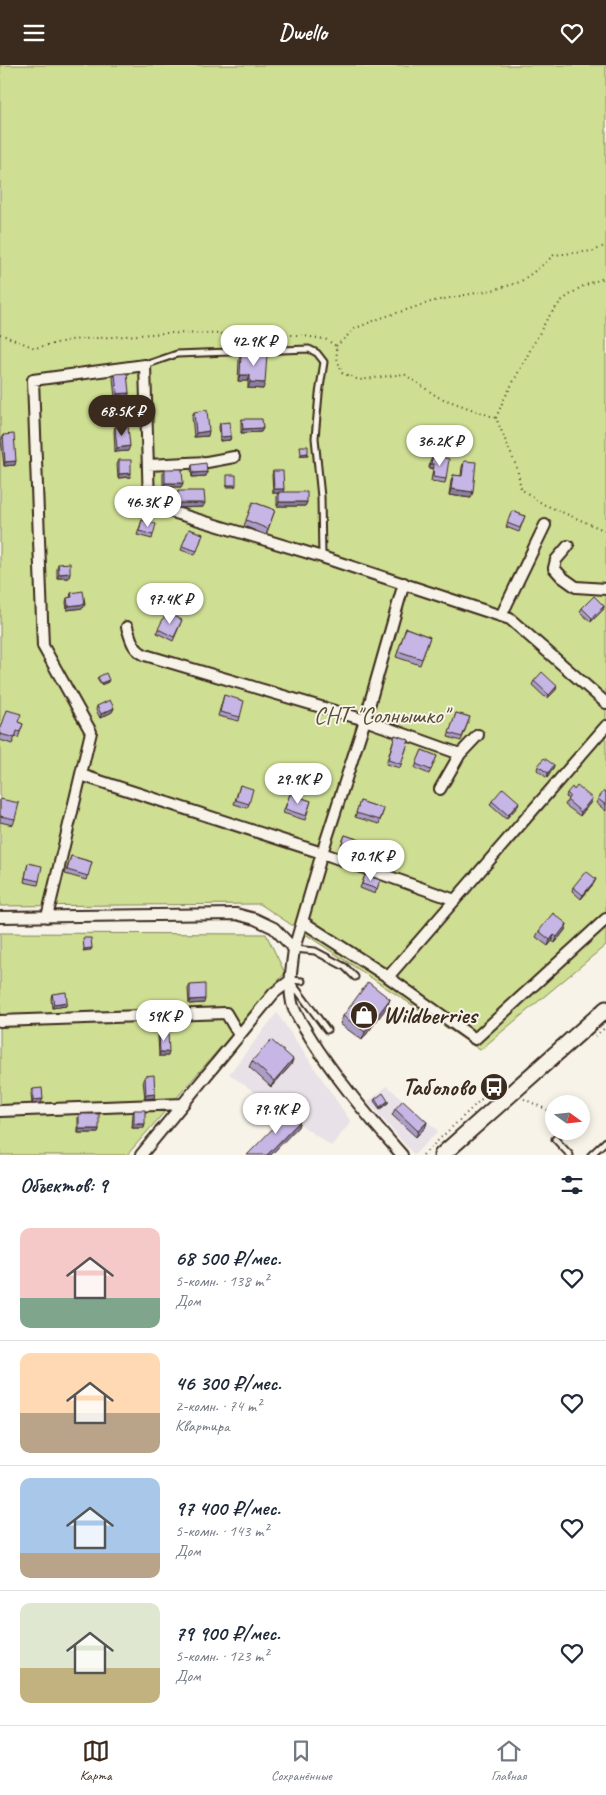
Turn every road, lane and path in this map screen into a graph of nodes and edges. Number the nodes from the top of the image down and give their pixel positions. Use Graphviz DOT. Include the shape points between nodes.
graph roads {
  1 [pos="606,245"];
  2 [pos="606,277"];
  3 [pos="242,334"];
  4 [pos="336,345"];
  5 [pos="242,351"];
  6 [pos="145,365"];
  7 [pos="496,417"];
  8 [pos="234,457"];
  9 [pos="148,465"];
  10 [pos="545,525"];
  11 [pos="568,546"];
  12 [pos="322,557"];
  13 [pos="404,583"];
  14 [pos="606,589"];
  15 [pos="501,616"];
  16 [pos="127,627"];
  17 [pos="606,703"];
  18 [pos="364,721"];
  19 [pos="606,726"];
  20 [pos="478,735"];
  21 [pos="460,755"];
  22 [pos="81,775"];
  23 [pos="440,789"];
  24 [pos="322,853"];
  25 [pos="455,900"];
  26 [pos="0,917"];
  27 [pos="47,917"];
  28 [pos="606,919"];
  29 [pos="304,922"];
  30 [pos="294,949"];
  31 [pos="355,977"];
  32 [pos="388,977"];
  33 [pos="290,980"];
  34 [pos="302,981"];
  35 [pos="606,1009"];
  36 [pos="0,1021"];
  37 [pos="327,1030"];
  38 [pos="239,1035"];
  39 [pos="494,1087"];
  40 [pos="523,1098"];
  41 [pos="183,1104"];
  42 [pos="545,1109"];
  43 [pos="0,1111"];
  44 [pos="556,1140"];
  45 [pos="606,1141"];
  46 [pos="141,1155"];
  47 [pos="402,1155"];
  48 [pos="423,1155"];
  49 [pos="442,1155"];
  50 [pos="570,1155"];
  51 [pos="591,1155"];
  1 -- 4 [label="path" via="594,251 554,255 520,282 434,301 381,317 356,328"];
  2 -- 7 [label="path" via="581,287 561,301 547,319"];
  3 -- 5 [label="path"];
  5 -- 6 [label="lane" via="177,354"];
  5 -- 12 [label="lane" via="308,349 317,353 324,362 315,439 321,497"];
  6 -- 9 [label="street"];
  6 -- 22 [label="street" via="33,380 43,646 91,732"];
  8 -- 9 [label="street"];
  9 -- 12 [label="street" via="149,505"];
  10 -- 15 [label="street"];
  11 -- 14 [label="street" via="556,560 554,568 576,587"];
  12 -- 13 [label="street"];
  13 -- 15 [label="street"];
  13 -- 18 [label="street"];
  15 -- 17 [label="street" via="510,619"];
  16 -- 18 [label="street" via="132,646 145,655"];
  18 -- 21 [label="street"];
  18 -- 24 [label="street"];
  19 -- 25 [label="street"];
  20 -- 21 [label="street"];
  21 -- 23 [label="street"];
  22 -- 24 [label="street"];
  22 -- 27 [label="street"];
  24 -- 25 [label="street"];
  24 -- 29 [label="street"];
  25 -- 32 [label="street"];
  26 -- 27 [label="street"];
  27 -- 30 [label="street" via="236,915 274,928"];
  28 -- 32 [label="street" via="475,1039"];
  29 -- 30 [label="street"];
  29 -- 32 [label="street"];
  30 -- 31 [label="lane" via="315,951 345,967"];
  30 -- 33 [label="street"];
  33 -- 34 [label="lane"];
  33 -- 37 [label="lane"];
  33 -- 38 [label="street" via="274,993"];
  33 -- 47 [label="street" via="293,1005 317,1048"];
  35 -- 49 [label="main road"];
  36 -- 38 [label="street" via="226,1013"];
  38 -- 41 [label="street"];
  39 -- 48 [label="path"];
  40 -- 42 [label="path"];
  41 -- 43 [label="street"];
  41 -- 46 [label="street"];
  44 -- 50 [label="lane"];
  45 -- 51 [label="lane"];
}
